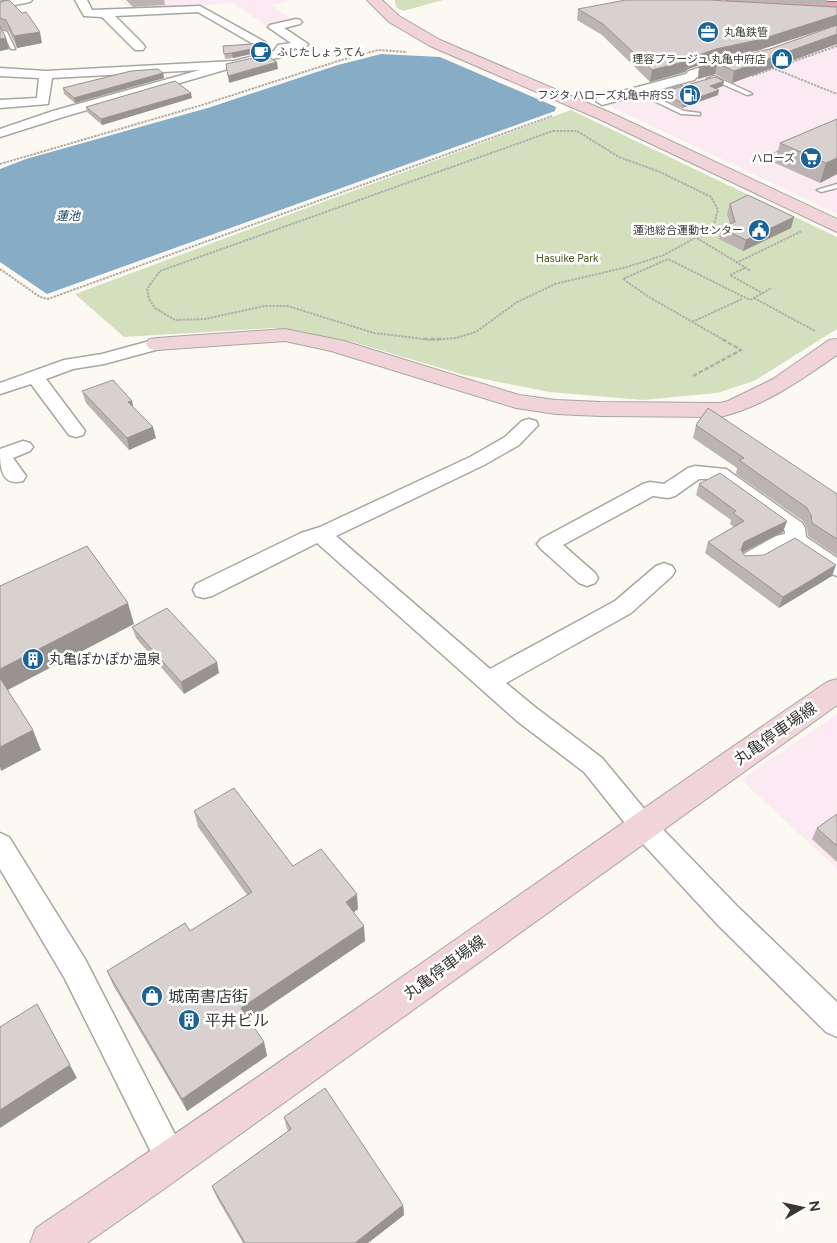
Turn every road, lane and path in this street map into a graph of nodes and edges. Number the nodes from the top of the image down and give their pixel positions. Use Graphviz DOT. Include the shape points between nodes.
graph roads {
  1 [pos="26,0"];
  2 [pos="81,0"];
  3 [pos="374,0"];
  4 [pos="729,3"];
  5 [pos="0,5"];
  6 [pos="837,6"];
  7 [pos="837,12"];
  8 [pos="105,13"];
  9 [pos="296,22"];
  10 [pos="0,32"];
  11 [pos="258,42"];
  12 [pos="138,47"];
  13 [pos="13,48"];
  14 [pos="414,52"];
  15 [pos="736,61"];
  16 [pos="233,64"];
  17 [pos="1,68"];
  18 [pos="774,68"];
  19 [pos="46,75"];
  20 [pos="705,81"];
  21 [pos="686,86"];
  22 [pos="749,94"];
  23 [pos="837,94"];
  24 [pos="43,101"];
  25 [pos="602,101"];
  26 [pos="0,104"];
  27 [pos="58,114"];
  28 [pos="698,114"];
  29 [pos="552,116"];
  30 [pos="0,133"];
  31 [pos="784,149"];
  32 [pos="757,160"];
  33 [pos="0,164"];
  34 [pos="837,186"];
  35 [pos="821,190"];
  36 [pos="837,226"];
  37 [pos="809,228"];
  38 [pos="697,238"];
  39 [pos="736,263"];
  40 [pos="746,268"];
  41 [pos="0,270"];
  42 [pos="751,271"];
  43 [pos="772,288"];
  44 [pos="762,293"];
  45 [pos="743,298"];
  46 [pos="753,298"];
  47 [pos="692,322"];
  48 [pos="815,331"];
  49 [pos="157,344"];
  50 [pos="837,344"];
  51 [pos="694,376"];
  52 [pos="35,377"];
  53 [pos="0,389"];
  54 [pos="529,425"];
  55 [pos="76,431"];
  56 [pos="23,447"];
  57 [pos="0,456"];
  58 [pos="16,476"];
  59 [pos="320,534"];
  60 [pos="796,540"];
  61 [pos="750,560"];
  62 [pos="837,568"];
  63 [pos="664,571"];
  64 [pos="587,578"];
  65 [pos="204,590"];
  66 [pos="489,682"];
  67 [pos="837,690"];
  68 [pos="642,825"];
  69 [pos="0,845"];
  70 [pos="837,1022"];
  71 [pos="172,1161"];
  72 [pos="51,1243"];
  1 -- 5 [label="street"];
  2 -- 8 [label="street" via="88,14"];
  3 -- 36 [label="street" via="394,19 435,43 605,116"];
  4 -- 6 [label="main road"];
  4 -- 7 [label="main road"];
  8 -- 11 [label="street" via="200,9"];
  8 -- 12 [label="street"];
  9 -- 16 [label="street" via="274,27 302,44 282,48 278,54"];
  10 -- 13 [label="lane" via="5,33"];
  14 -- 33 [label="path" via="378,50"];
  15 -- 25 [label="street"];
  16 -- 19 [label="street" via="85,68"];
  16 -- 27 [label="street"];
  17 -- 19 [label="street"];
  18 -- 23 [label="path"];
  19 -- 24 [label="street"];
  20 -- 22 [label="lane" via="714,78"];
  21 -- 28 [label="lane" via="649,98 683,113"];
  24 -- 26 [label="street"];
  24 -- 27 [label="street"];
  27 -- 30 [label="street"];
  29 -- 41 [label="path" via="48,299"];
  31 -- 32 [label="path"];
  34 -- 35 [label="lane"];
  37 -- 39 [label="path"];
  38 -- 38 [label="path" via="713,228 718,210 711,196 620,156 577,131 553,131 160,271 147,289 155,308 174,320 205,319 264,306 288,306 374,333 432,340 456,338 476,332 517,302 555,284 664,255"];
  38 -- 39 [label="path"];
  39 -- 40 [label="path"];
  40 -- 42 [label="path"];
  40 -- 44 [label="path" via="730,275"];
  43 -- 44 [label="path"];
  44 -- 46 [label="path"];
  45 -- 46 [label="path"];
  45 -- 47 [label="path"];
  45 -- 47 [label="path" via="668,259 623,279"];
  46 -- 48 [label="path"];
  47 -- 51 [label="path" via="741,350"];
  49 -- 50 [label="street" via="285,336 336,346 516,401 565,407 700,410 729,408 756,399"];
  49 -- 52 [label="street" via="104,360 70,364"];
  52 -- 53 [label="street"];
  52 -- 55 [label="street"];
  54 -- 59 [label="street" via="512,441 477,461"];
  56 -- 57 [label="street"];
  57 -- 58 [label="street"];
  59 -- 65 [label="street"];
  59 -- 66 [label="street"];
  60 -- 61 [label="street" via="783,541"];
  60 -- 62 [label="street"];
  60 -- 64 [label="street" via="795,528 719,473 695,472 668,491 650,489 548,544"];
  63 -- 66 [label="street" via="624,607"];
  66 -- 68 [label="street" via="593,765"];
  67 -- 68 [label="street, 丸亀停車場線"];
  68 -- 70 [label="street" via="727,915"];
  68 -- 71 [label="street, 丸亀停車場線"];
  69 -- 71 [label="street" via="75,969"];
  71 -- 72 [label="street, 丸亀停車場線"];
}
